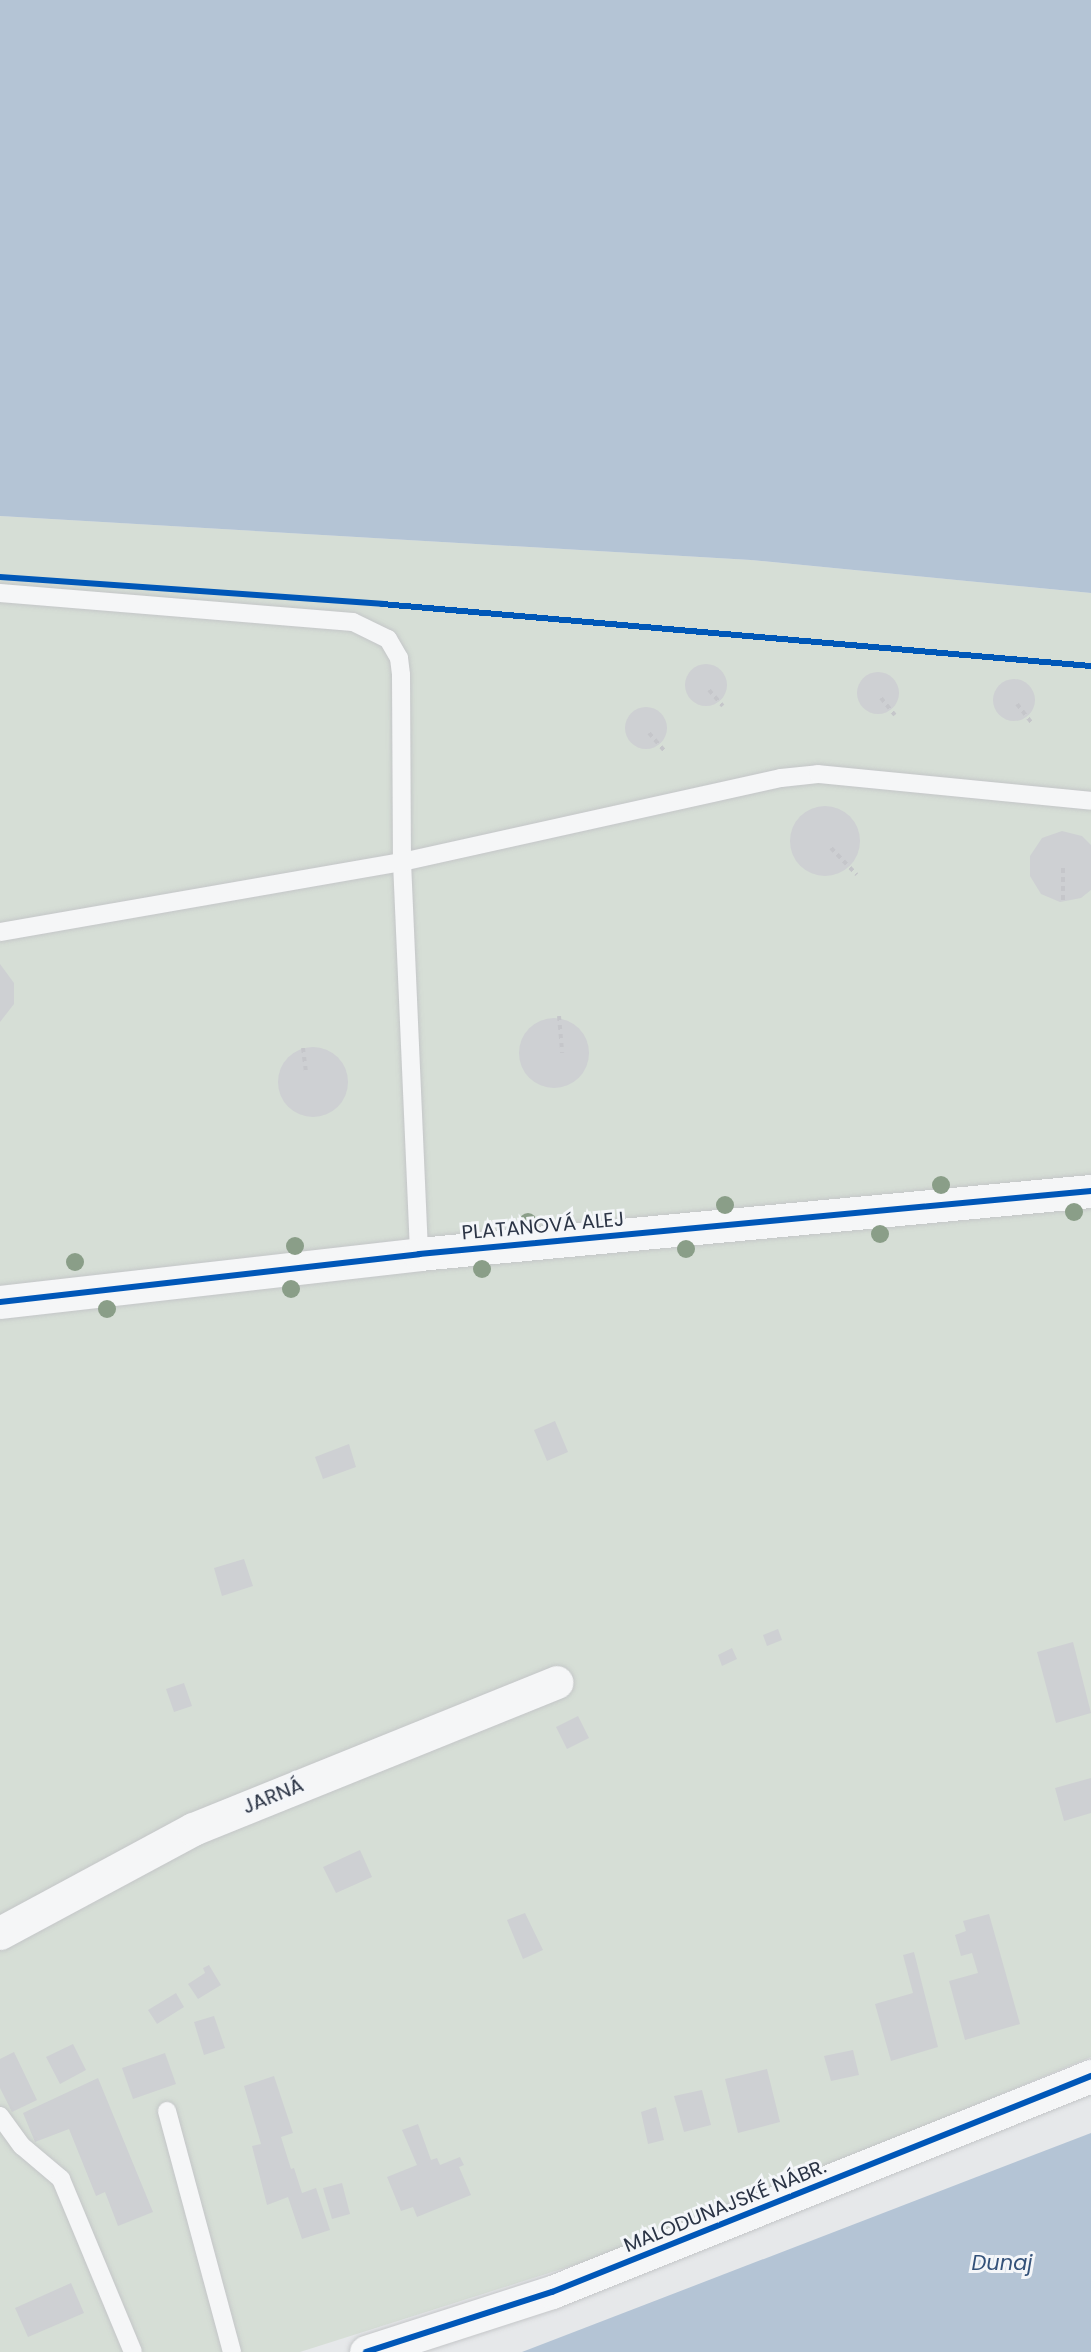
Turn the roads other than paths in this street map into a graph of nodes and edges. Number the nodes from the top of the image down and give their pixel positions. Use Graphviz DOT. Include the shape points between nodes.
graph roads {
  1 [pos="0,593"];
  2 [pos="1091,801"];
  3 [pos="402,862"];
  4 [pos="0,932"];
  5 [pos="1091,1191"];
  6 [pos="419,1254"];
  7 [pos="0,1302"];
  8 [pos="556,1682"];
  9 [pos="0,1933"];
  10 [pos="1091,2076"];
  11 [pos="167,2111"];
  12 [pos="0,2116"];
  13 [pos="133,2352"];
  14 [pos="232,2352"];
  15 [pos="366,2352"];
  1 -- 3 [label="lane" via="353,622 380,634 399,658 401,675"];
  2 -- 3 [label="lane" via="818,774 729,786"];
  3 -- 4 [label="lane"];
  3 -- 6 [label="lane"];
  5 -- 6 [label="street, PLATANOVÁ ALEJ"];
  6 -- 7 [label="street, PLATANOVÁ ALEJ"];
  8 -- 9 [label="street, JARNÁ" via="193,1829"];
  10 -- 15 [label="street, MALODUNAJSKÉ NÁBR." via="562,2288"];
  11 -- 14 [label="lane"];
  12 -- 13 [label="lane" via="22,2146 61,2179"];
}
